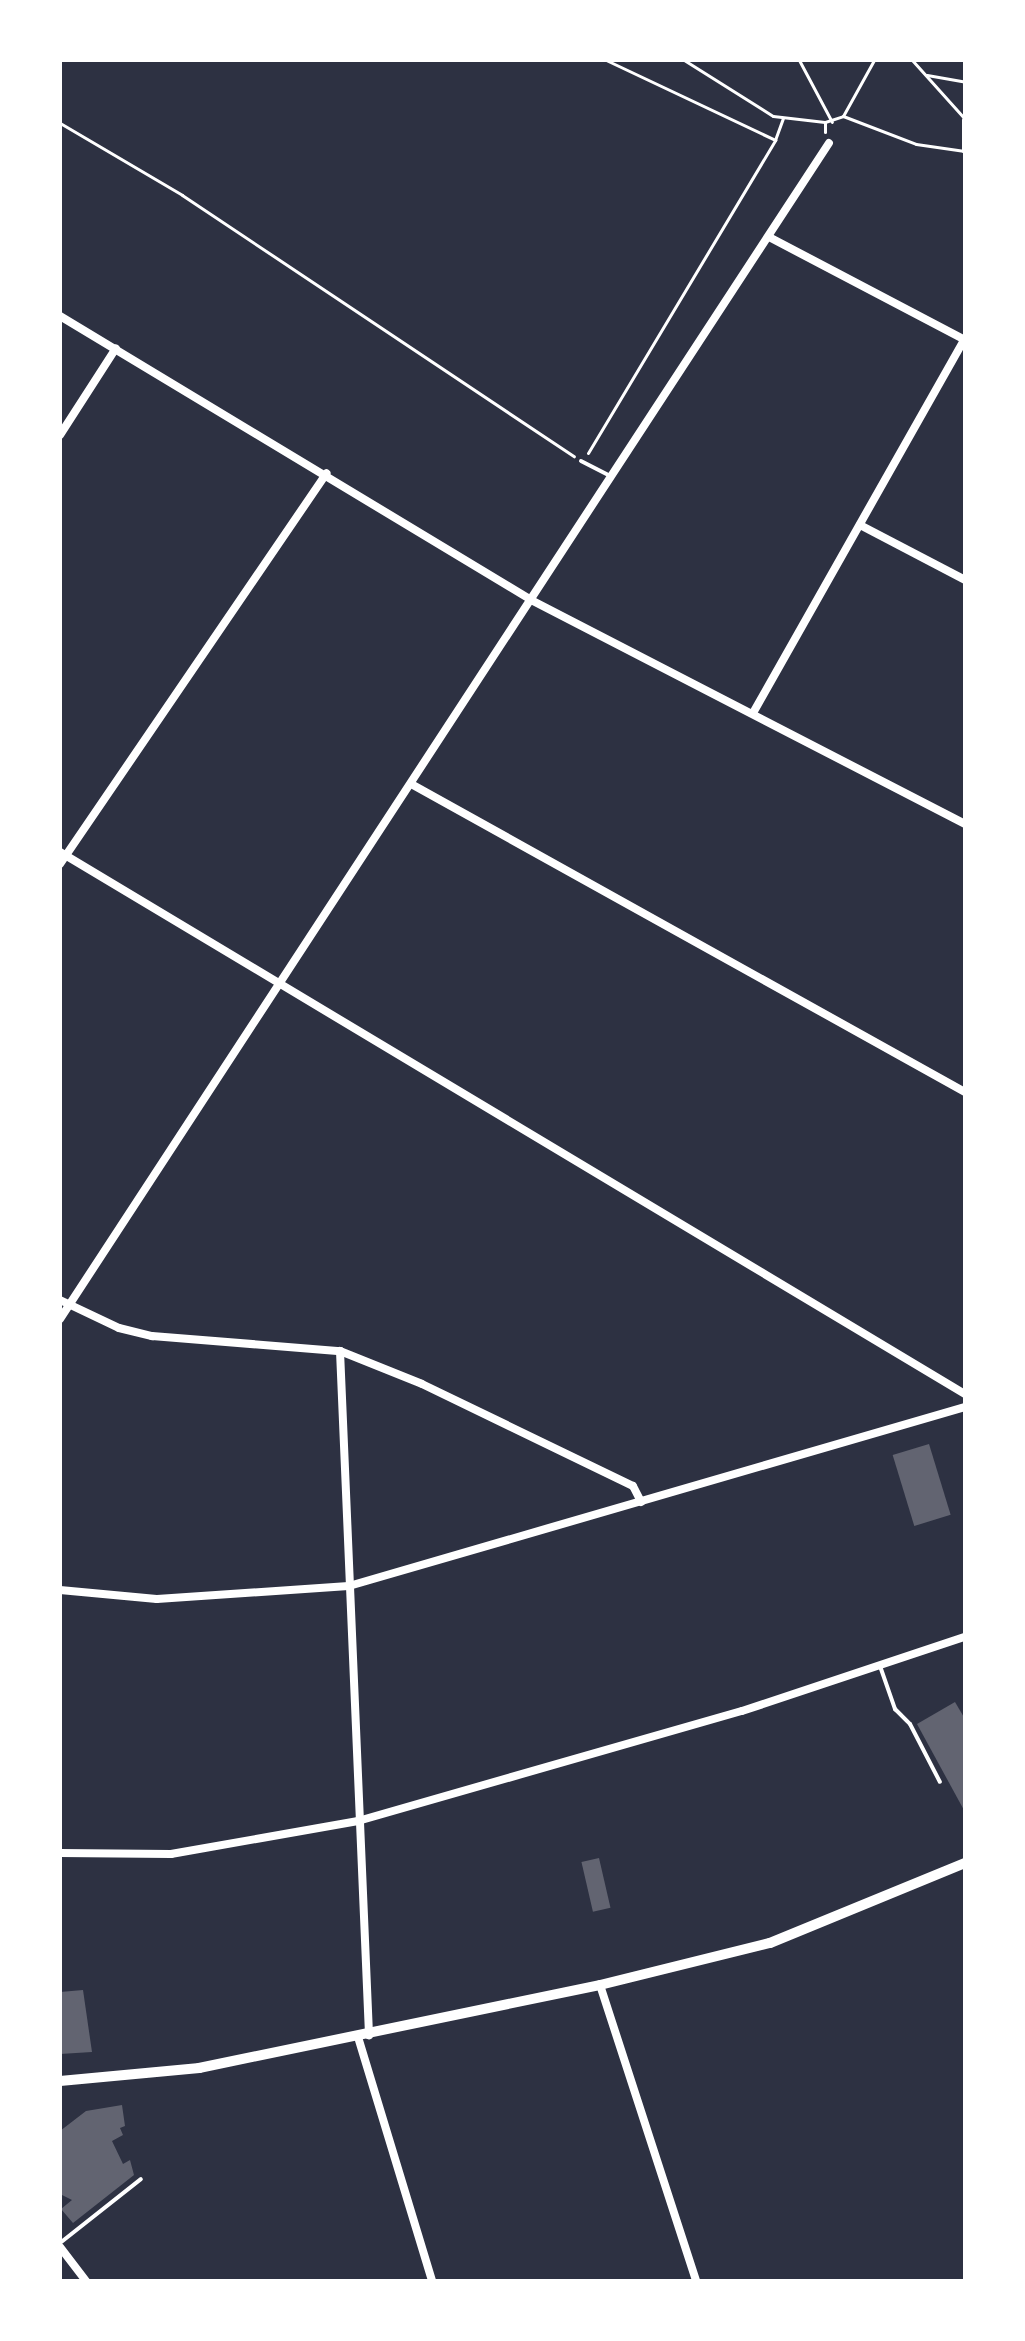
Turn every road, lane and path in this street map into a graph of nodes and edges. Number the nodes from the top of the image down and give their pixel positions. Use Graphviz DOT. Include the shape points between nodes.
graph roads {
  1 [pos="606,60"];
  2 [pos="684,60"];
  3 [pos="799,60"];
  4 [pos="874,60"];
  5 [pos="912,60"];
  6 [pos="924,74"];
  7 [pos="965,82"];
  8 [pos="843,116"];
  9 [pos="783,118"];
  10 [pos="964,118"];
  11 [pos="825,122"];
  12 [pos="832,122"];
  13 [pos="60,123"];
  14 [pos="775,140"];
  15 [pos="829,143"];
  16 [pos="964,151"];
  17 [pos="769,237"];
  18 [pos="60,316"];
  19 [pos="964,340"];
  20 [pos="116,348"];
  21 [pos="60,435"];
  22 [pos="581,461"];
  23 [pos="327,473"];
  24 [pos="613,477"];
  25 [pos="860,525"];
  26 [pos="965,580"];
  27 [pos="533,601"];
  28 [pos="753,713"];
  29 [pos="413,785"];
  30 [pos="965,824"];
  31 [pos="63,854"];
  32 [pos="60,864"];
  33 [pos="282,987"];
  34 [pos="965,1092"];
  35 [pos="60,1300"];
  36 [pos="70,1306"];
  37 [pos="60,1319"];
  38 [pos="340,1351"];
  39 [pos="965,1394"];
  40 [pos="965,1407"];
  41 [pos="641,1502"];
  42 [pos="349,1586"];
  43 [pos="60,1590"];
  44 [pos="965,1637"];
  45 [pos="880,1666"];
  46 [pos="940,1782"];
  47 [pos="358,1821"];
  48 [pos="60,1853"];
  49 [pos="965,1863"];
  50 [pos="600,1985"];
  51 [pos="363,2036"];
  52 [pos="60,2081"];
  53 [pos="141,2179"];
  54 [pos="60,2245"];
  55 [pos="86,2281"];
  56 [pos="432,2281"];
  57 [pos="696,2281"];
  1 -- 14 [label="path"];
  2 -- 9 [label="path"];
  3 -- 12 [label="path"];
  4 -- 8 [label="path"];
  5 -- 6 [label="path"];
  6 -- 7 [label="path"];
  6 -- 10 [label="path"];
  8 -- 12 [label="path"];
  8 -- 16 [label="path" via="916,144"];
  9 -- 11 [label="path"];
  9 -- 14 [label="path"];
  10 -- 16 [label="path"];
  11 -- 12 [label="path"];
  11 -- 15 [label="path"];
  13 -- 22 [label="path" via="182,195"];
  14 -- 22 [label="path"];
  15 -- 17 [label="street"];
  17 -- 19 [label="street"];
  17 -- 24 [label="street"];
  18 -- 20 [label="street"];
  19 -- 25 [label="street"];
  20 -- 21 [label="street"];
  20 -- 23 [label="street"];
  22 -- 24 [label="lane"];
  23 -- 27 [label="street"];
  23 -- 31 [label="street"];
  24 -- 27 [label="street"];
  25 -- 26 [label="street"];
  25 -- 28 [label="street"];
  27 -- 28 [label="street"];
  27 -- 29 [label="street"];
  28 -- 30 [label="street"];
  29 -- 33 [label="street"];
  29 -- 34 [label="street"];
  31 -- 32 [label="street"];
  31 -- 33 [label="street"];
  33 -- 36 [label="street"];
  33 -- 39 [label="street"];
  35 -- 36 [label="street"];
  36 -- 37 [label="street"];
  36 -- 38 [label="street" via="152,1336"];
  38 -- 41 [label="street" via="422,1384 633,1486"];
  38 -- 42 [label="street"];
  40 -- 41 [label="street"];
  41 -- 42 [label="street"];
  42 -- 43 [label="street" via="157,1599"];
  42 -- 47 [label="street"];
  44 -- 45 [label="street"];
  45 -- 46 [label="lane" via="895,1709 910,1724"];
  45 -- 47 [label="street"];
  47 -- 48 [label="street" via="171,1854"];
  47 -- 51 [label="street"];
  49 -- 50 [label="street" via="770,1943"];
  50 -- 51 [label="street"];
  50 -- 57 [label="street"];
  51 -- 52 [label="street" via="199,2068"];
  51 -- 56 [label="street"];
  53 -- 54 [label="lane"];
  54 -- 55 [label="street"];
}
